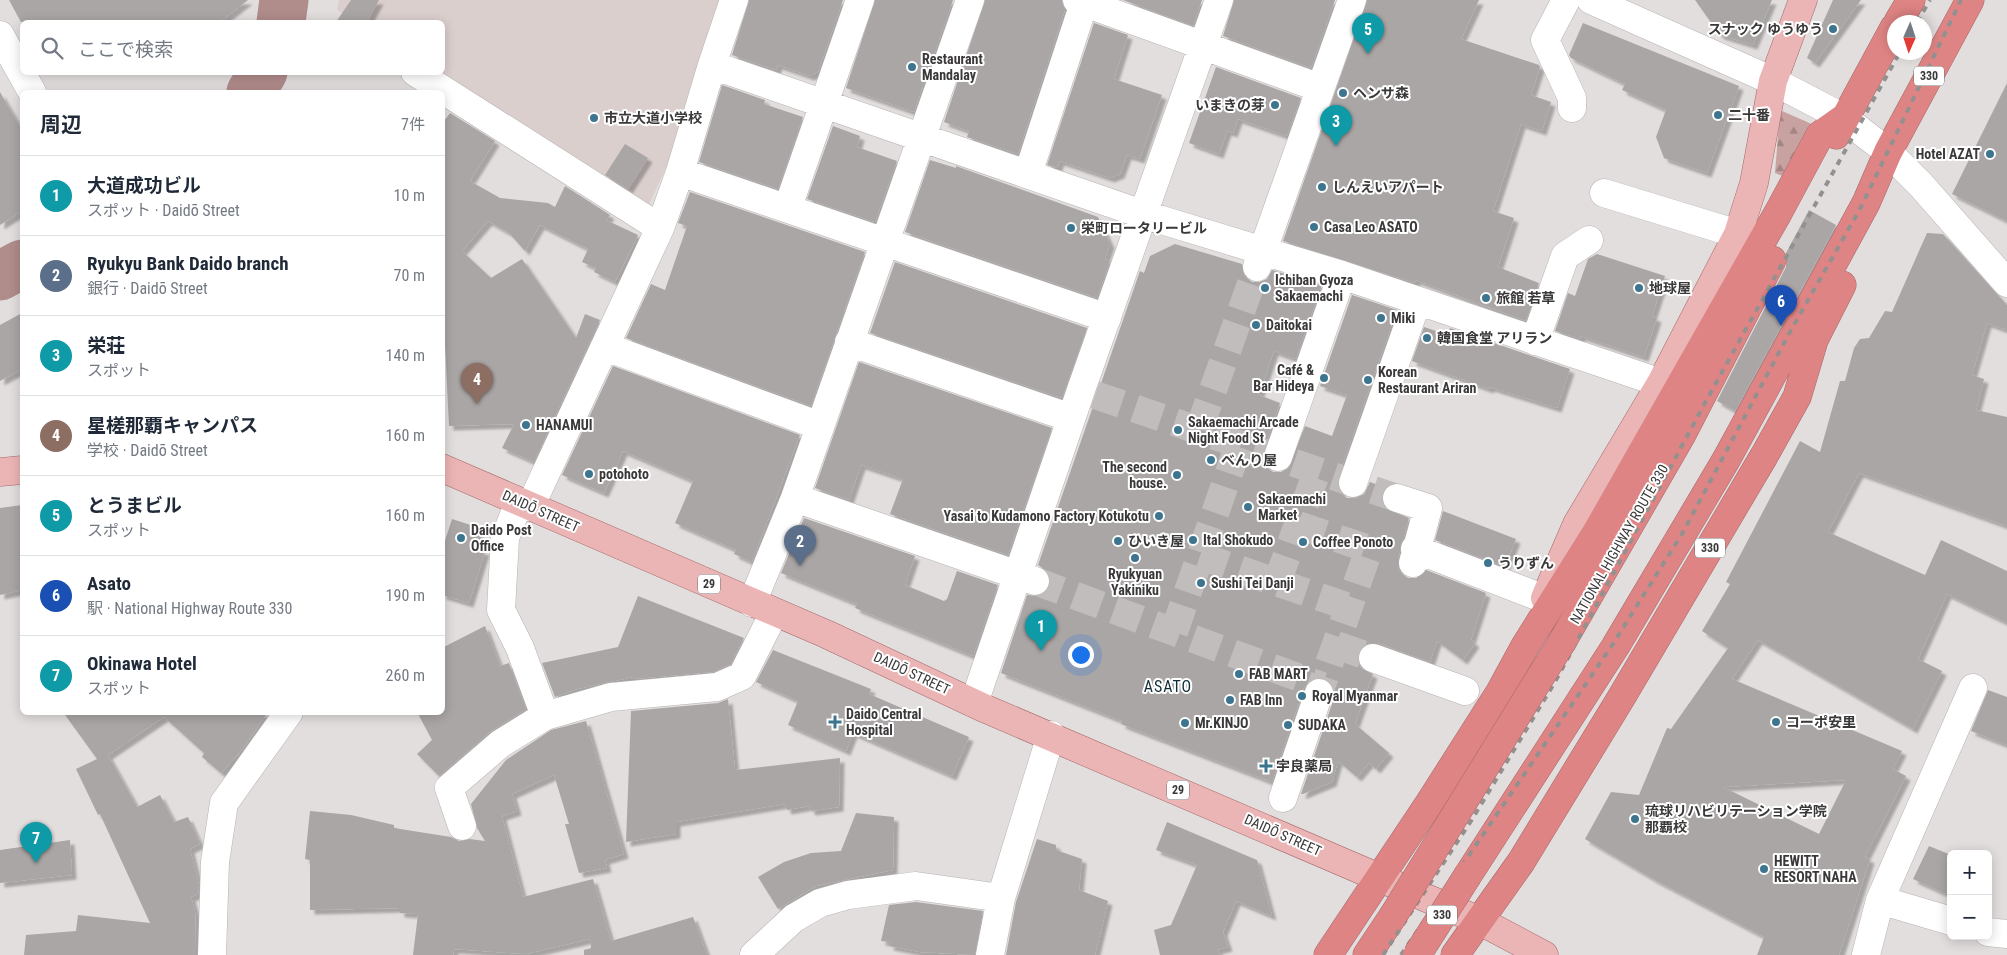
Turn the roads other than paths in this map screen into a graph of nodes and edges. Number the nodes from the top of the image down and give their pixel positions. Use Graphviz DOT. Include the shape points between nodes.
graph roads {
  1 [pos="734,0"];
  2 [pos="860,0"];
  3 [pos="970,0"];
  4 [pos="1220,0"];
  5 [pos="1352,0"];
  6 [pos="1566,0"];
  7 [pos="1591,0"];
  8 [pos="1802,0"];
  9 [pos="1911,0"];
  10 [pos="1970,0"];
  11 [pos="1082,1"];
  12 [pos="1902,15"];
  13 [pos="0,35"];
  14 [pos="1887,41"];
  15 [pos="1203,47"];
  16 [pos="712,65"];
  17 [pos="20,71"];
  18 [pos="22,75"];
  19 [pos="420,75"];
  20 [pos="1773,81"];
  21 [pos="1320,88"];
  22 [pos="31,90"];
  23 [pos="443,90"];
  24 [pos="445,91"];
  25 [pos="824,104"];
  26 [pos="1572,108"];
  27 [pos="1844,118"];
  28 [pos="921,136"];
  29 [pos="1888,152"];
  30 [pos="680,172"];
  31 [pos="1028,174"];
  32 [pos="1604,193"];
  33 [pos="788,207"];
  34 [pos="1142,214"];
  35 [pos="660,228"];
  36 [pos="1738,234"];
  37 [pos="1589,240"];
  38 [pos="884,241"];
  39 [pos="1259,259"];
  40 [pos="1342,275"];
  41 [pos="2007,283"];
  42 [pos="1417,301"];
  43 [pos="1107,318"];
  44 [pos="849,342"];
  45 [pos="1535,342"];
  46 [pos="606,346"];
  47 [pos="1661,383"];
  48 [pos="1071,418"];
  49 [pos="820,426"];
  50 [pos="1278,457"];
  51 [pos="445,469"];
  52 [pos="20,470"];
  53 [pos="0,472"];
  54 [pos="1353,483"];
  55 [pos="794,498"];
  56 [pos="1397,498"];
  57 [pos="524,504"];
  58 [pos="1027,578"];
  59 [pos="1545,599"];
  60 [pos="763,608"];
  61 [pos="1525,646"];
  62 [pos="1373,658"];
  63 [pos="1973,688"];
  64 [pos="1465,691"];
  65 [pos="1319,693"];
  66 [pos="974,702"];
  67 [pos="287,715"];
  68 [pos="545,716"];
  69 [pos="1051,736"];
  70 [pos="1283,798"];
  71 [pos="462,826"];
  72 [pos="1381,878"];
  73 [pos="1001,898"];
  74 [pos="1880,900"];
  75 [pos="1947,920"];
  76 [pos="1480,921"];
  77 [pos="1992,932"];
  78 [pos="2007,934"];
  79 [pos="212,955"];
  80 [pos="754,955"];
  81 [pos="990,955"];
  82 [pos="1328,955"];
  83 [pos="1367,955"];
  84 [pos="1417,955"];
  85 [pos="1455,955"];
  86 [pos="1544,955"];
  87 [pos="1866,955"];
  1 -- 16 [label="street"];
  2 -- 25 [label="street"];
  3 -- 28 [label="street"];
  4 -- 15 [label="street"];
  5 -- 21 [label="street"];
  6 -- 26 [label="street" via="1544,40 1572,98"];
  7 -- 20 [label="street"];
  8 -- 20 [label="main road"];
  9 -- 12 [label="highway"];
  10 -- 29 [label="highway, 330"];
  11 -- 15 [label="street"];
  11 -- 31 [label="street"];
  13 -- 17 [label="street"];
  14 -- 27 [label="highway, NATIONAL HIGHWAY ROUTE 330"];
  15 -- 21 [label="street"];
  15 -- 34 [label="street"];
  16 -- 25 [label="street"];
  16 -- 30 [label="street"];
  18 -- 22 [label="street"];
  19 -- 23 [label="street"];
  20 -- 27 [label="street"];
  20 -- 36 [label="main road" via="1754,183"];
  21 -- 39 [label="street"];
  24 -- 35 [label="street"];
  25 -- 28 [label="street"];
  25 -- 33 [label="street"];
  27 -- 29 [label="street"];
  27 -- 61 [label="highway" via="1820,135 1596,533"];
  27 -- 83 [label="highway, NATIONAL HIGHWAY ROUTE 330, bridge" via="1681,436 1511,728"];
  28 -- 31 [label="street"];
  28 -- 38 [label="street"];
  29 -- 41 [label="street"];
  29 -- 76 [label="highway, 330" via="1887,194 1814,340 1796,397 1621,698 1521,862"];
  29 -- 84 [label="highway, 330, bridge" via="1866,203 1726,460 1602,668"];
  30 -- 33 [label="street"];
  30 -- 35 [label="street"];
  31 -- 34 [label="street"];
  32 -- 36 [label="street"];
  33 -- 38 [label="street"];
  34 -- 39 [label="street"];
  34 -- 43 [label="street"];
  35 -- 46 [label="street"];
  36 -- 47 [label="main road"];
  37 -- 45 [label="street" via="1565,256"];
  38 -- 43 [label="street"];
  38 -- 44 [label="street"];
  39 -- 40 [label="street"];
  40 -- 42 [label="street"];
  40 -- 50 [label="street" via="1302,401"];
  42 -- 45 [label="street"];
  42 -- 54 [label="street"];
  43 -- 48 [label="street" via="1088,393"];
  44 -- 48 [label="street"];
  44 -- 49 [label="street"];
  45 -- 47 [label="street"];
  46 -- 49 [label="street"];
  46 -- 57 [label="street"];
  47 -- 59 [label="main road" via="1577,524"];
  48 -- 58 [label="street"];
  49 -- 55 [label="street"];
  51 -- 57 [label="main road, DAIDŌ STREET / 29"];
  52 -- 53 [label="main road"];
  55 -- 58 [label="street"];
  55 -- 60 [label="street"];
  56 -- 59 [label="street" via="1428,508 1414,556"];
  57 -- 60 [label="main road, DAIDŌ STREET / 29"];
  57 -- 68 [label="street" via="505,538 501,610 520,648"];
  58 -- 66 [label="street"];
  59 -- 61 [label="main road"];
  60 -- 66 [label="main road, DAIDŌ STREET / 29"];
  60 -- 68 [label="street" via="742,676 716,687 611,697"];
  61 -- 72 [label="highway" via="1500,692"];
  62 -- 64 [label="street"];
  63 -- 74 [label="street"];
  65 -- 70 [label="street"];
  66 -- 69 [label="main road, DAIDŌ STREET / 29"];
  67 -- 79 [label="street" via="224,803 214,862"];
  68 -- 71 [label="street" via="500,744 449,788"];
  69 -- 72 [label="main road, DAIDŌ STREET / 29"];
  69 -- 73 [label="street"];
  72 -- 76 [label="main road, 29"];
  72 -- 82 [label="highway"];
  73 -- 80 [label="street" via="916,886 848,895 820,903 794,918"];
  73 -- 81 [label="street"];
  74 -- 75 [label="street"];
  74 -- 87 [label="street"];
  76 -- 85 [label="highway, 330"];
  76 -- 86 [label="main road, 29"];
  77 -- 78 [label="street"];
}
